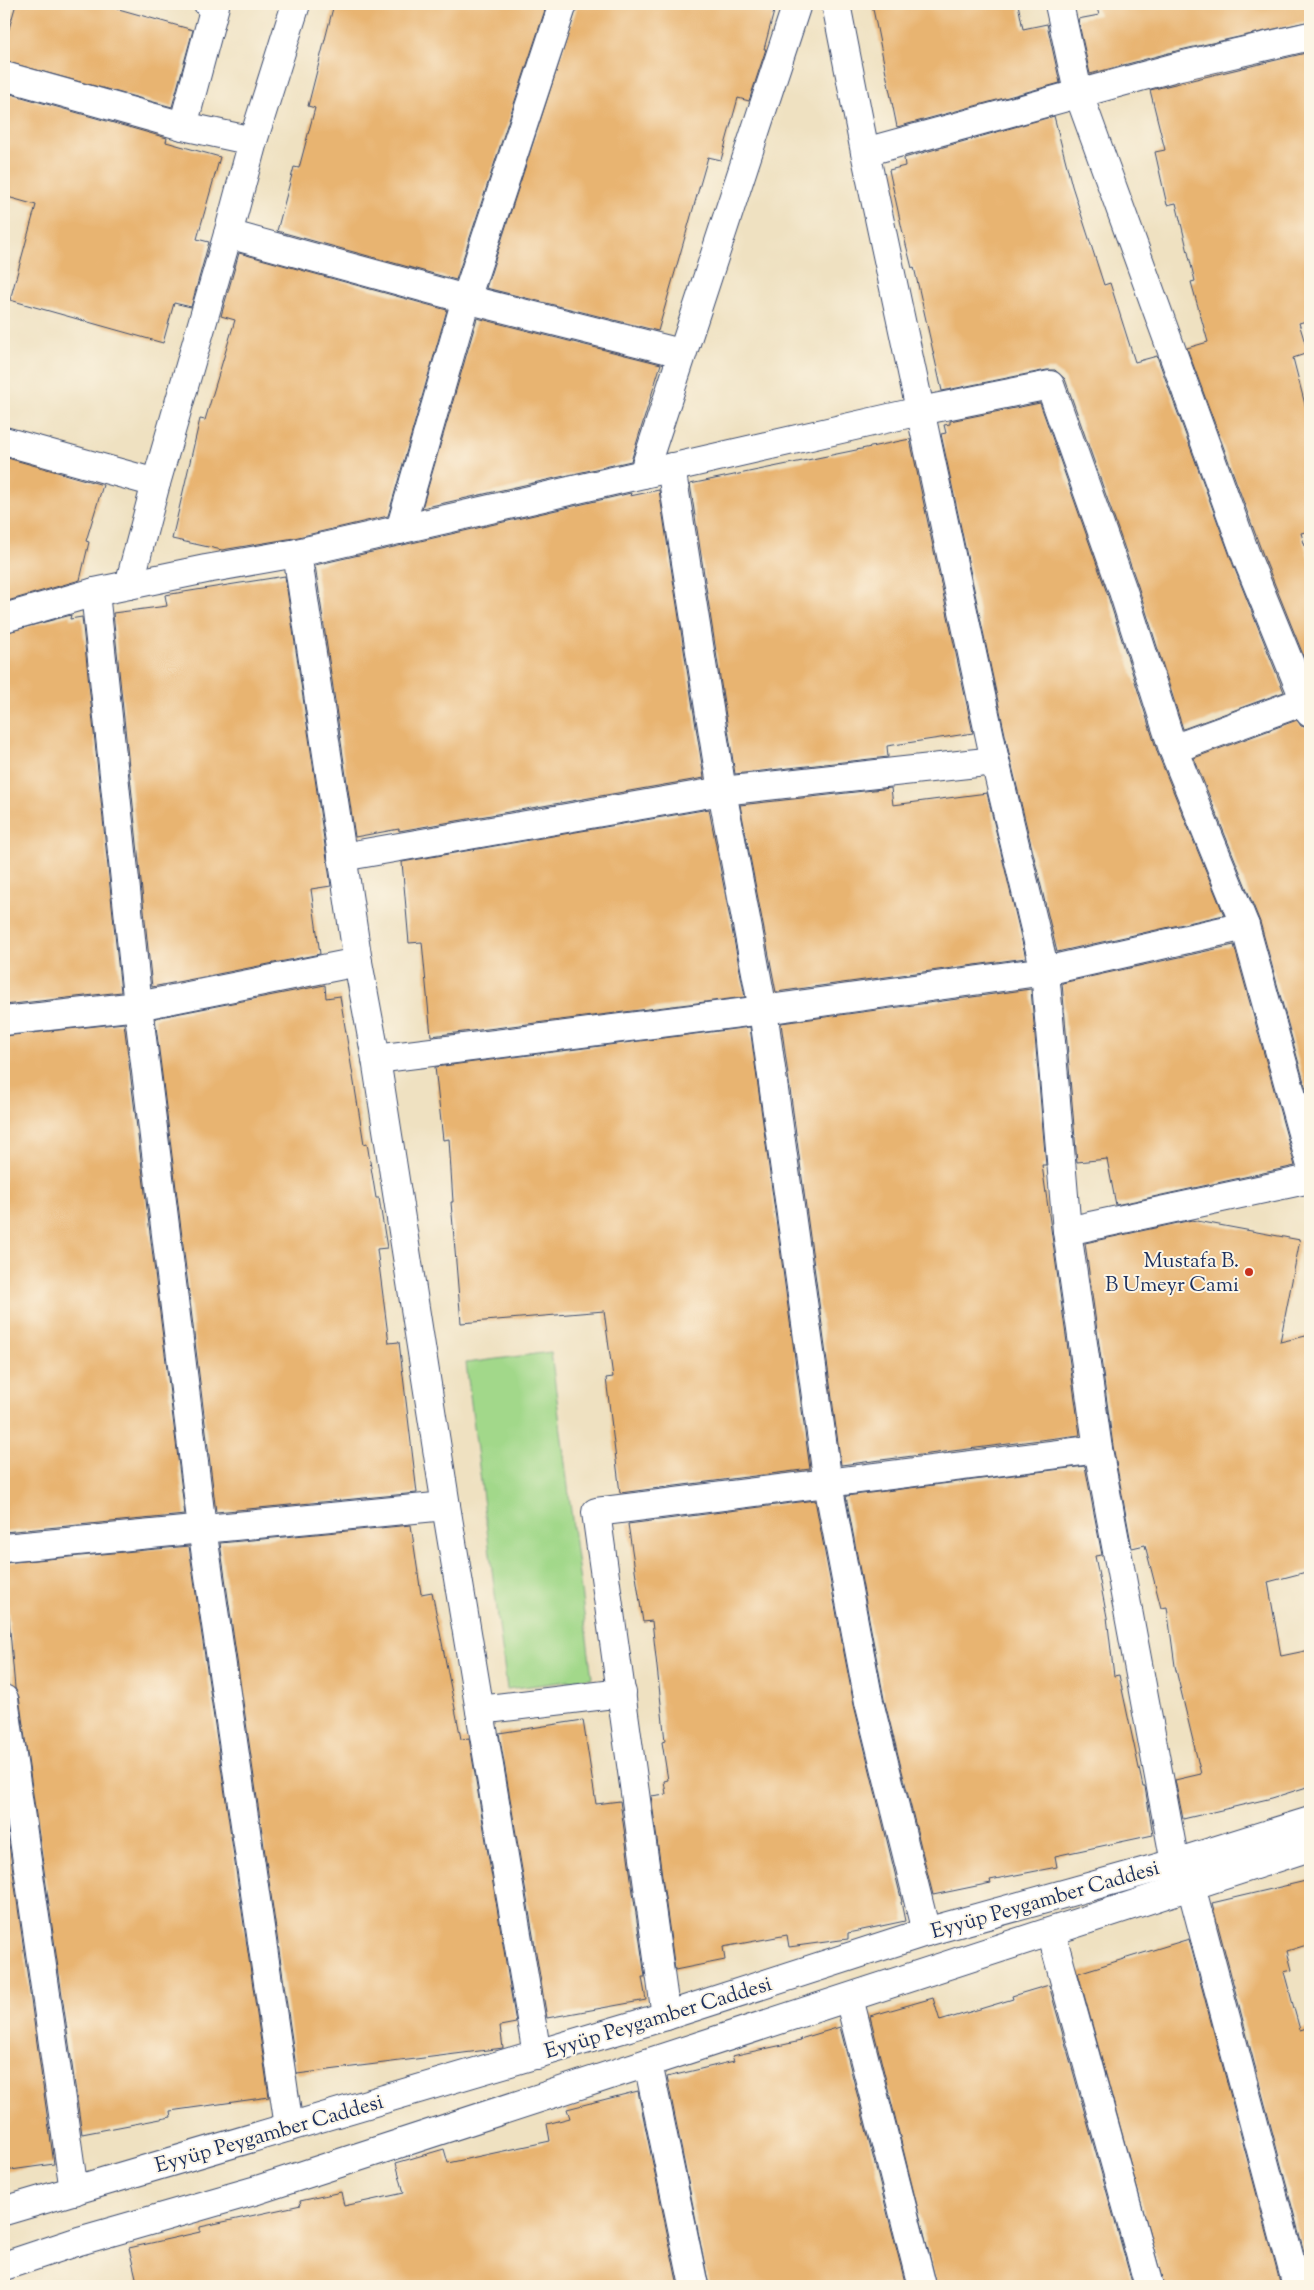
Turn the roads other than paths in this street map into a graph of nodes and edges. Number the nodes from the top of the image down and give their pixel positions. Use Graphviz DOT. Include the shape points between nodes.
graph roads {
  1 [pos="208,4"];
  2 [pos="296,4"];
  3 [pos="563,4"];
  4 [pos="798,4"];
  5 [pos="836,4"];
  6 [pos="1059,4"];
  7 [pos="1310,36"];
  8 [pos="4,76"];
  9 [pos="1078,92"];
  10 [pos="183,126"];
  11 [pos="253,141"];
  12 [pos="865,152"];
  13 [pos="228,234"];
  14 [pos="466,299"];
  15 [pos="681,353"];
  16 [pos="920,411"];
  17 [pos="4,441"];
  18 [pos="671,467"];
  19 [pos="642,474"];
  20 [pos="156,483"];
  21 [pos="400,530"];
  22 [pos="296,553"];
  23 [pos="129,585"];
  24 [pos="95,592"];
  25 [pos="4,618"];
  26 [pos="1307,707"];
  27 [pos="1173,749"];
  28 [pos="995,762"];
  29 [pos="722,791"];
  30 [pos="342,858"];
  31 [pos="1245,926"];
  32 [pos="358,962"];
  33 [pos="1045,971"];
  34 [pos="138,1006"];
  35 [pos="763,1010"];
  36 [pos="4,1021"];
  37 [pos="376,1059"];
  38 [pos="1310,1162"];
  39 [pos="1310,1179"];
  40 [pos="1067,1231"];
  41 [pos="1098,1449"];
  42 [pos="828,1484"];
  43 [pos="446,1506"];
  44 [pos="202,1528"];
  45 [pos="4,1548"];
  46 [pos="622,1693"];
  47 [pos="4,1699"];
  48 [pos="480,1710"];
  49 [pos="1310,1821"];
  50 [pos="1310,1847"];
  51 [pos="1175,1863"];
  52 [pos="1191,1886"];
  53 [pos="926,1932"];
  54 [pos="1051,1932"];
  55 [pos="849,1998"];
  56 [pos="666,2016"];
  57 [pos="537,2055"];
  58 [pos="648,2063"];
  59 [pos="289,2127"];
  60 [pos="74,2190"];
  61 [pos="4,2211"];
  62 [pos="4,2266"];
  63 [pos="694,2286"];
  64 [pos="922,2286"];
  65 [pos="1149,2286"];
  66 [pos="1297,2286"];
  1 -- 10 [label="street" via="215,6"];
  2 -- 11 [label="street"];
  3 -- 14 [label="street"];
  4 -- 15 [label="street"];
  5 -- 12 [label="street"];
  6 -- 9 [label="street"];
  7 -- 9 [label="street"];
  8 -- 10 [label="street"];
  9 -- 12 [label="street"];
  9 -- 26 [label="street" via="1248,561"];
  10 -- 11 [label="street"];
  11 -- 13 [label="street"];
  12 -- 16 [label="street"];
  13 -- 14 [label="street"];
  13 -- 20 [label="street"];
  14 -- 15 [label="street"];
  14 -- 21 [label="street"];
  15 -- 19 [label="street"];
  16 -- 18 [label="street"];
  16 -- 27 [label="street" via="1050,385 1123,591"];
  16 -- 28 [label="street"];
  17 -- 20 [label="street"];
  18 -- 19 [label="street"];
  18 -- 29 [label="street"];
  19 -- 21 [label="street"];
  20 -- 23 [label="street"];
  21 -- 22 [label="street"];
  22 -- 23 [label="street"];
  22 -- 30 [label="street"];
  23 -- 24 [label="street"];
  24 -- 25 [label="street"];
  24 -- 34 [label="street"];
  26 -- 27 [label="street"];
  27 -- 31 [label="street"];
  28 -- 29 [label="street"];
  28 -- 33 [label="street"];
  29 -- 30 [label="street"];
  29 -- 35 [label="street"];
  30 -- 32 [label="street"];
  31 -- 33 [label="street"];
  31 -- 38 [label="street"];
  32 -- 34 [label="street"];
  32 -- 37 [label="street"];
  33 -- 35 [label="street"];
  33 -- 40 [label="street"];
  34 -- 36 [label="street"];
  34 -- 44 [label="street"];
  35 -- 37 [label="street"];
  35 -- 42 [label="street"];
  37 -- 43 [label="street"];
  39 -- 40 [label="street"];
  40 -- 41 [label="street"];
  41 -- 42 [label="street"];
  41 -- 51 [label="street"];
  42 -- 46 [label="street" via="596,1512"];
  42 -- 53 [label="street" via="869,1702"];
  43 -- 44 [label="street"];
  43 -- 48 [label="street"];
  44 -- 45 [label="street"];
  44 -- 59 [label="street"];
  46 -- 48 [label="street"];
  46 -- 56 [label="street"];
  47 -- 60 [label="street"];
  48 -- 57 [label="street"];
  49 -- 51 [label="street, Eyyüp Peygamber Caddesi"];
  50 -- 52 [label="street"];
  51 -- 53 [label="street, Eyyüp Peygamber Caddesi"];
  52 -- 54 [label="street"];
  52 -- 66 [label="street"];
  53 -- 56 [label="street, Eyyüp Peygamber Caddesi"];
  54 -- 55 [label="street"];
  54 -- 65 [label="street"];
  55 -- 58 [label="street"];
  55 -- 64 [label="street"];
  56 -- 57 [label="street, Eyyüp Peygamber Caddesi"];
  57 -- 59 [label="street, Eyyüp Peygamber Caddesi"];
  58 -- 62 [label="street" via="257,2190"];
  58 -- 63 [label="street"];
  59 -- 60 [label="street, Eyyüp Peygamber Caddesi"];
  60 -- 61 [label="street, Eyyüp Peygamber Caddesi"];
}
